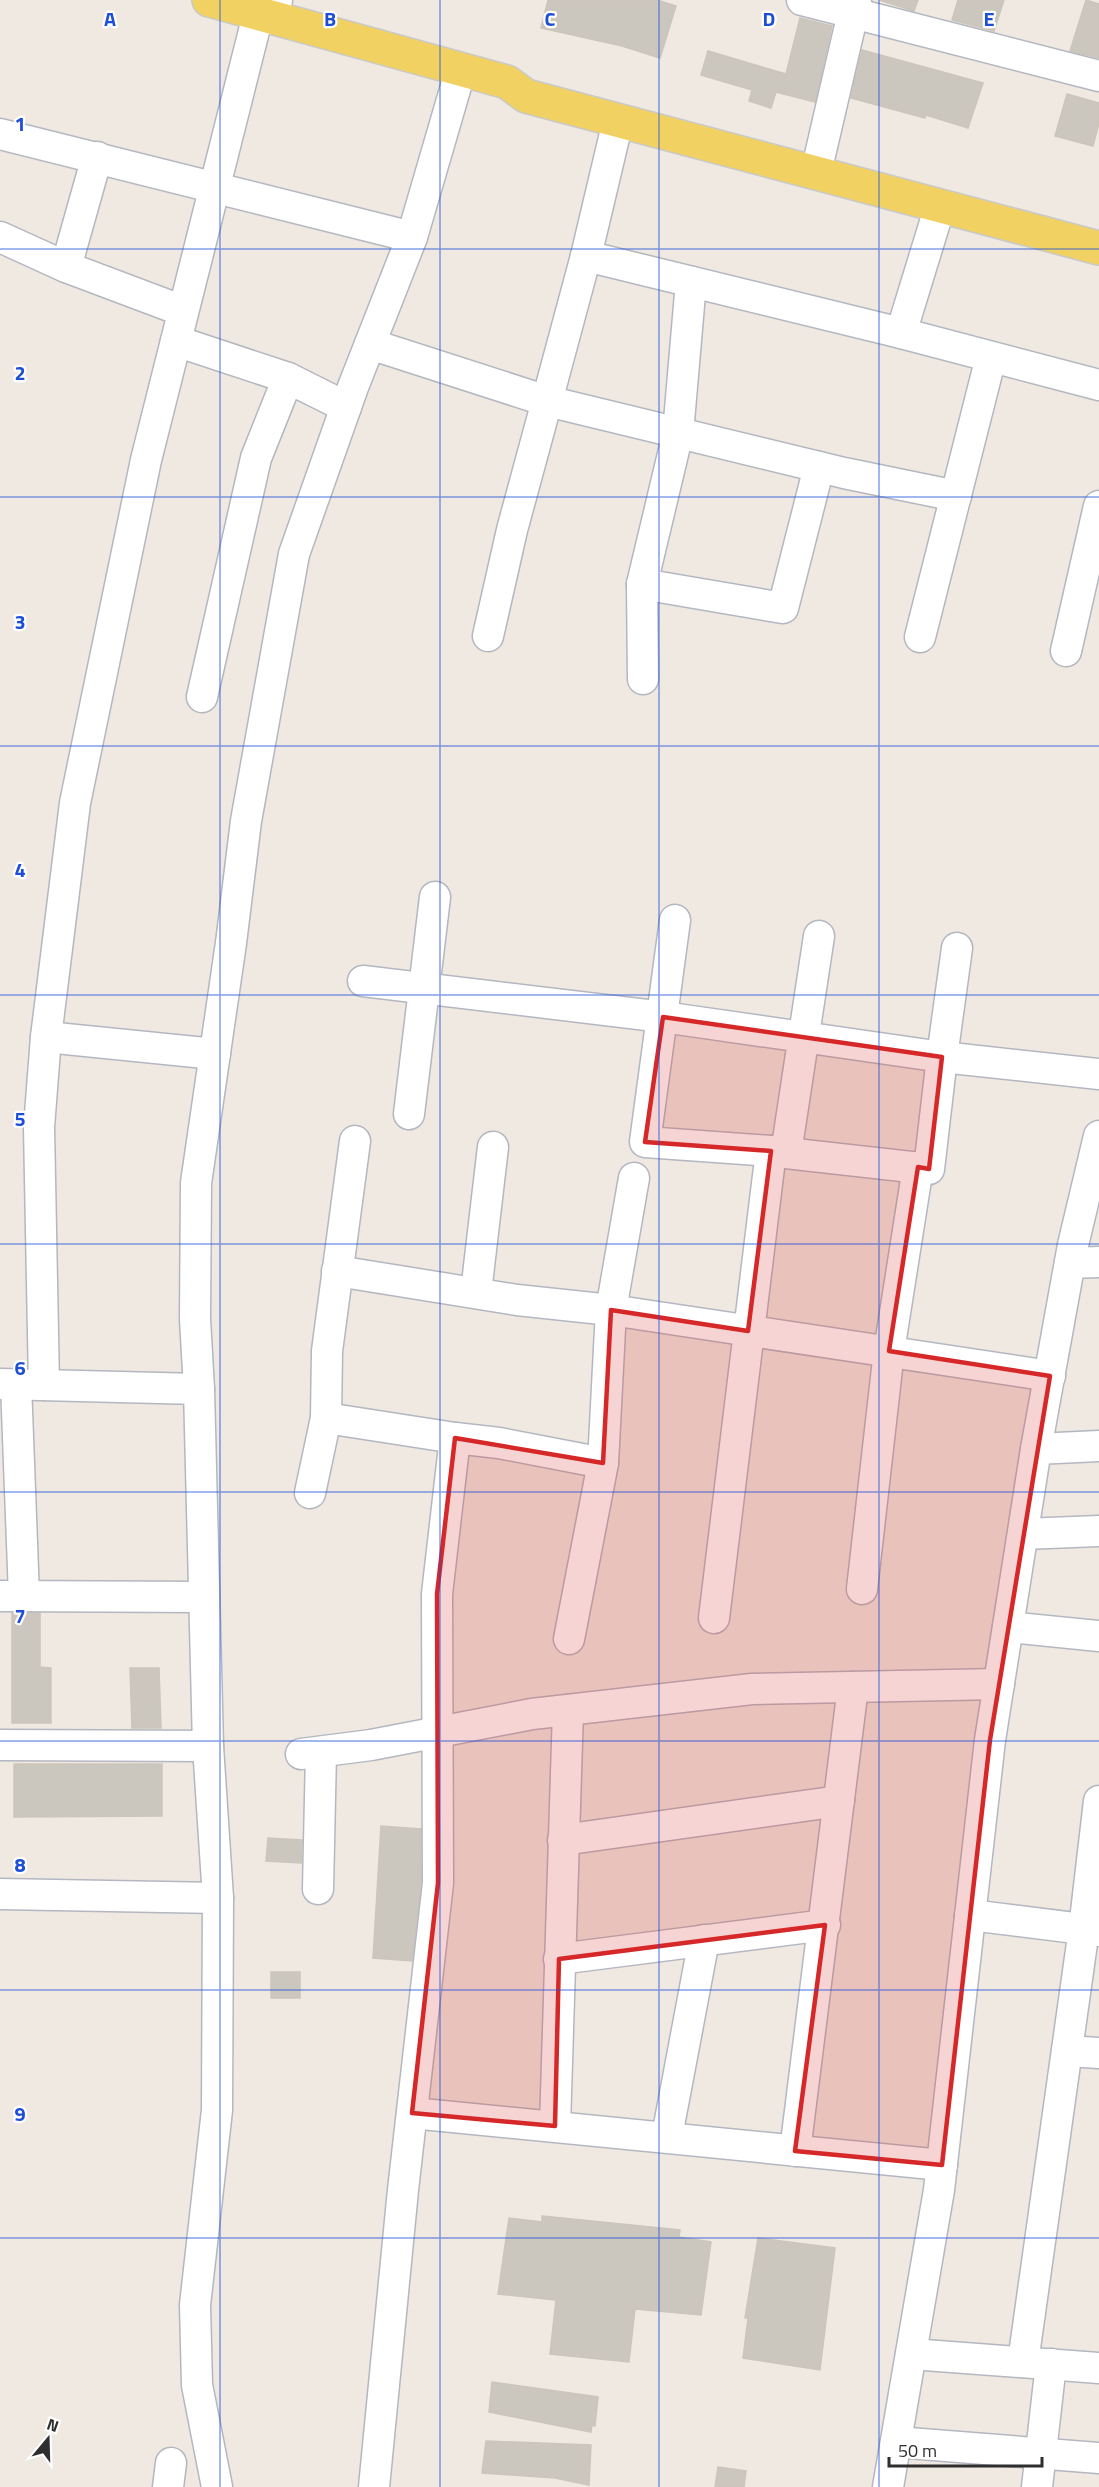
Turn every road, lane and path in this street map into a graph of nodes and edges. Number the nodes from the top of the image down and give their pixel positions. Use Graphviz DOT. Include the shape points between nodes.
graph roads {
  1 [pos="209,0"];
  2 [pos="802,0"];
  3 [pos="855,7"];
  4 [pos="267,8"];
  5 [pos="483,76"];
  6 [pos="1099,76"];
  7 [pos="618,121"];
  8 [pos="0,134"];
  9 [pos="820,155"];
  10 [pos="97,157"];
  11 [pos="215,186"];
  12 [pos="940,206"];
  13 [pos="1099,228"];
  14 [pos="0,237"];
  15 [pos="412,237"];
  16 [pos="1099,248"];
  17 [pos="586,256"];
  18 [pos="66,267"];
  19 [pos="691,282"];
  20 [pos="183,311"];
  21 [pos="901,333"];
  22 [pos="176,341"];
  23 [pos="370,344"];
  24 [pos="991,357"];
  25 [pos="288,378"];
  26 [pos="1099,386"];
  27 [pos="547,402"];
  28 [pos="346,407"];
  29 [pos="678,433"];
  30 [pos="819,467"];
  31 [pos="956,496"];
  32 [pos="1099,506"];
  33 [pos="642,584"];
  34 [pos="488,636"];
  35 [pos="920,637"];
  36 [pos="1066,651"];
  37 [pos="643,680"];
  38 [pos="202,697"];
  39 [pos="435,897"];
  40 [pos="675,920"];
  41 [pos="819,936"];
  42 [pos="957,948"];
  43 [pos="363,981"];
  44 [pos="423,988"];
  45 [pos="663,1017"];
  46 [pos="801,1036"];
  47 [pos="46,1037"];
  48 [pos="215,1054"];
  49 [pos="942,1057"];
  50 [pos="1099,1074"];
  51 [pos="410,1114"];
  52 [pos="1099,1136"];
  53 [pos="355,1141"];
  54 [pos="493,1147"];
  55 [pos="778,1152"];
  56 [pos="918,1167"];
  57 [pos="634,1178"];
  58 [pos="1085,1263"];
  59 [pos="337,1271"];
  60 [pos="476,1292"];
  61 [pos="611,1310"];
  62 [pos="748,1331"];
  63 [pos="889,1351"];
  64 [pos="1050,1376"];
  65 [pos="20,1384"];
  66 [pos="199,1389"];
  67 [pos="326,1418"];
  68 [pos="455,1438"];
  69 [pos="1099,1446"];
  70 [pos="1036,1449"];
  71 [pos="603,1462"];
  72 [pos="310,1493"];
  73 [pos="1099,1531"];
  74 [pos="1023,1534"];
  75 [pos="862,1589"];
  76 [pos="12,1596"];
  77 [pos="204,1597"];
  78 [pos="714,1618"];
  79 [pos="1008,1627"];
  80 [pos="1099,1636"];
  81 [pos="569,1639"];
  82 [pos="999,1684"];
  83 [pos="853,1687"];
  84 [pos="568,1710"];
  85 [pos="436,1733"];
  86 [pos="0,1745"];
  87 [pos="208,1746"];
  88 [pos="1099,1800"];
  89 [pos="839,1801"];
  90 [pos="563,1840"];
  91 [pos="318,1889"];
  92 [pos="0,1894"];
  93 [pos="218,1898"];
  94 [pos="970,1915"];
  95 [pos="825,1924"];
  96 [pos="1091,1930"];
  97 [pos="704,1940"];
  98 [pos="559,1959"];
  99 [pos="1067,2051"];
  100 [pos="1099,2053"];
  101 [pos="412,2113"];
  102 [pos="555,2126"];
  103 [pos="667,2136"];
  104 [pos="795,2151"];
  105 [pos="942,2165"];
  106 [pos="911,2354"];
  107 [pos="1037,2363"];
  108 [pos="1099,2368"];
  109 [pos="896,2442"];
  110 [pos="1041,2452"];
  111 [pos="1099,2458"];
  112 [pos="217,2487"];
  113 [pos="374,2487"];
  114 [pos="888,2487"];
  115 [pos="1037,2487"];
  1 -- 4 [label="main road"];
  2 -- 3 [label="street"];
  3 -- 6 [label="street"];
  3 -- 9 [label="street"];
  4 -- 5 [label="main road"];
  4 -- 11 [label="street"];
  5 -- 7 [label="main road" via="526,96"];
  5 -- 9 [label="main road" via="531,77"];
  5 -- 15 [label="street"];
  7 -- 12 [label="main road"];
  7 -- 17 [label="street"];
  8 -- 10 [label="street"];
  9 -- 13 [label="main road"];
  10 -- 11 [label="street"];
  10 -- 18 [label="street"];
  11 -- 15 [label="street"];
  11 -- 20 [label="street"];
  12 -- 16 [label="main road"];
  12 -- 21 [label="street"];
  14 -- 18 [label="street"];
  15 -- 23 [label="street"];
  17 -- 19 [label="street"];
  17 -- 27 [label="street"];
  18 -- 20 [label="street"];
  19 -- 21 [label="street"];
  19 -- 29 [label="street"];
  20 -- 22 [label="street"];
  21 -- 24 [label="street"];
  22 -- 25 [label="street"];
  22 -- 47 [label="street" via="146,460 75,803"];
  23 -- 27 [label="street"];
  23 -- 28 [label="street"];
  24 -- 26 [label="street"];
  24 -- 31 [label="street"];
  25 -- 28 [label="street"];
  25 -- 38 [label="street" via="256,458"];
  27 -- 29 [label="street"];
  27 -- 34 [label="street"];
  28 -- 48 [label="street" via="294,554 246,821"];
  29 -- 30 [label="street"];
  29 -- 33 [label="street"];
  30 -- 31 [label="street"];
  30 -- 33 [label="street" via="783,608"];
  31 -- 35 [label="street"];
  32 -- 36 [label="street"];
  33 -- 37 [label="street"];
  39 -- 44 [label="street"];
  40 -- 45 [label="street"];
  41 -- 46 [label="street"];
  42 -- 49 [label="street"];
  43 -- 44 [label="street"];
  44 -- 45 [label="street"];
  44 -- 51 [label="street"];
  45 -- 46 [label="street"];
  45 -- 55 [label="street" via="645,1142"];
  46 -- 49 [label="street"];
  46 -- 55 [label="street"];
  47 -- 48 [label="street"];
  47 -- 65 [label="street"];
  48 -- 66 [label="street" via="196,1183"];
  49 -- 50 [label="street"];
  49 -- 56 [label="street" via="929,1169"];
  52 -- 58 [label="street"];
  53 -- 59 [label="street"];
  54 -- 60 [label="street"];
  55 -- 56 [label="street"];
  55 -- 62 [label="street"];
  56 -- 63 [label="street"];
  57 -- 61 [label="street"];
  58 -- 64 [label="street"];
  59 -- 60 [label="street"];
  59 -- 67 [label="street" via="327,1351"];
  60 -- 61 [label="street"];
  61 -- 62 [label="street"];
  61 -- 71 [label="street"];
  62 -- 63 [label="street"];
  62 -- 78 [label="street"];
  63 -- 64 [label="street"];
  63 -- 75 [label="street"];
  64 -- 70 [label="street"];
  65 -- 66 [label="street"];
  65 -- 76 [label="street"];
  66 -- 77 [label="street"];
  67 -- 68 [label="street"];
  67 -- 72 [label="street"];
  68 -- 71 [label="street"];
  68 -- 85 [label="street" via="437,1594"];
  69 -- 70 [label="street"];
  70 -- 74 [label="street"];
  71 -- 81 [label="street"];
  73 -- 74 [label="street"];
  74 -- 79 [label="street"];
  76 -- 77 [label="street"];
  77 -- 87 [label="street"];
  79 -- 80 [label="street"];
  79 -- 82 [label="street"];
  82 -- 83 [label="street"];
  82 -- 94 [label="street"];
  83 -- 84 [label="street" via="752,1689"];
  83 -- 89 [label="street"];
  84 -- 85 [label="street"];
  84 -- 90 [label="street"];
  85 -- 91 [label="street" via="311,1753"];
  85 -- 101 [label="street" via="438,1883"];
  86 -- 87 [label="street"];
  87 -- 93 [label="street"];
  88 -- 96 [label="street"];
  89 -- 90 [label="street"];
  89 -- 95 [label="street"];
  90 -- 98 [label="street"];
  92 -- 93 [label="street"];
  93 -- 112 [label="street" via="217,2110 195,2305 197,2385"];
  94 -- 96 [label="street"];
  94 -- 105 [label="street"];
  95 -- 97 [label="street"];
  95 -- 104 [label="street"];
  96 -- 99 [label="street"];
  97 -- 98 [label="street"];
  97 -- 103 [label="street"];
  98 -- 102 [label="street"];
  99 -- 100 [label="street"];
  99 -- 107 [label="street"];
  101 -- 102 [label="street"];
  101 -- 113 [label="street"];
  102 -- 103 [label="street"];
  103 -- 104 [label="street"];
  104 -- 105 [label="street"];
  105 -- 106 [label="street"];
  106 -- 107 [label="street"];
  106 -- 109 [label="street"];
  107 -- 108 [label="street"];
  107 -- 110 [label="street"];
  109 -- 110 [label="street"];
  109 -- 114 [label="street"];
  110 -- 111 [label="street"];
  110 -- 115 [label="street"];
}
